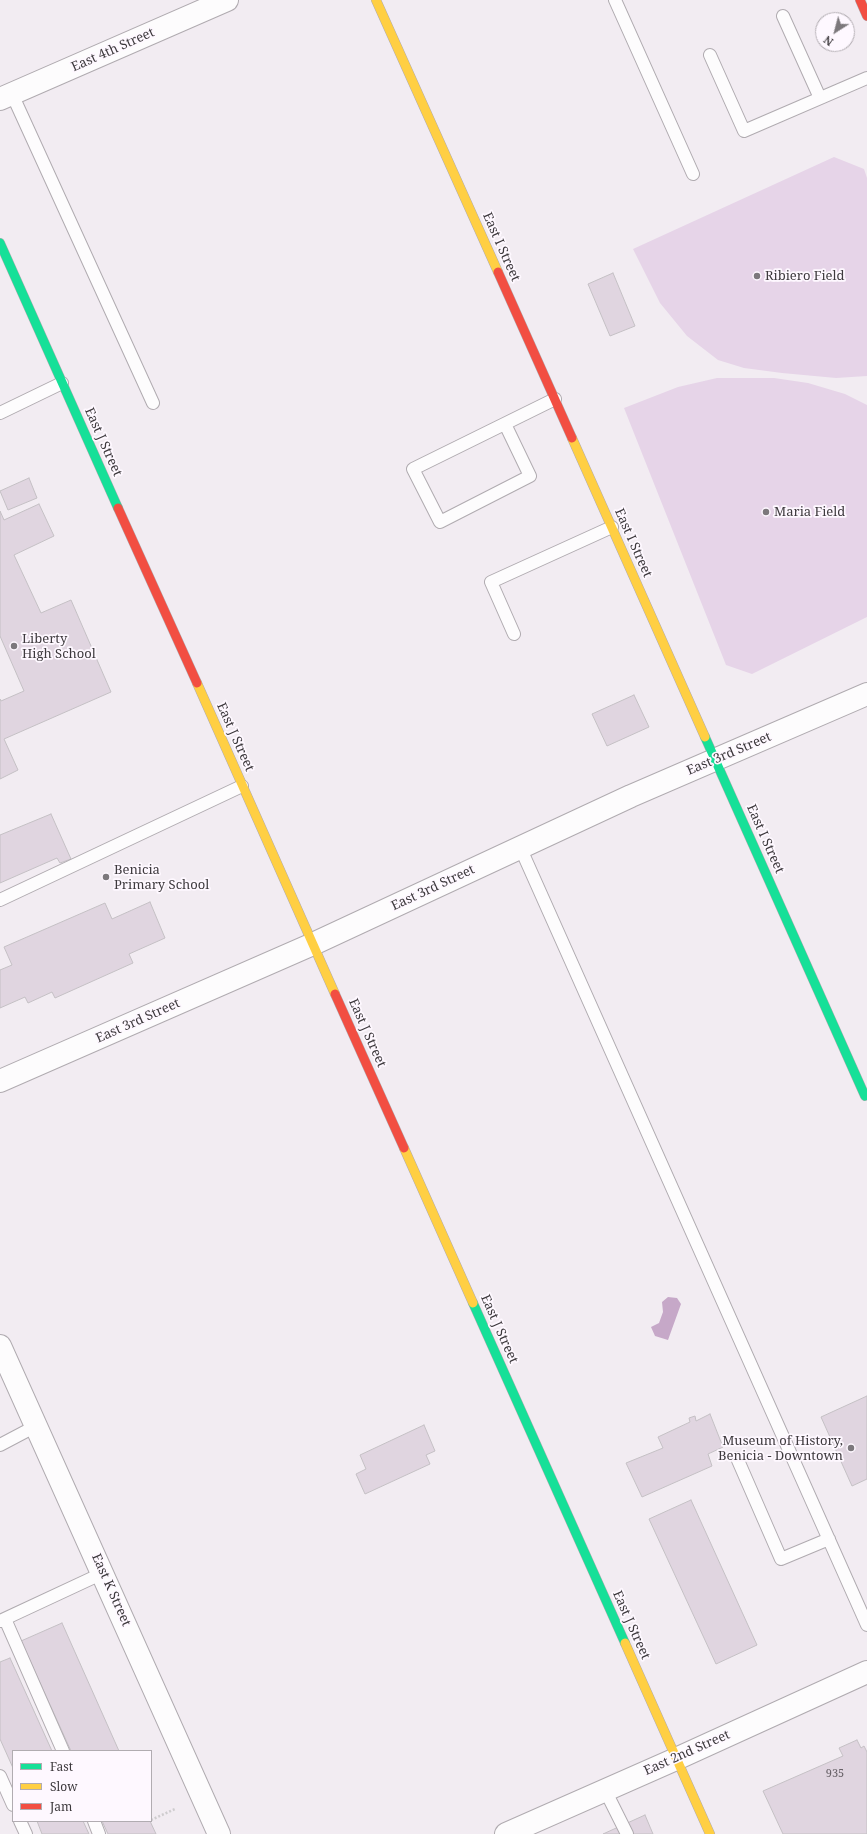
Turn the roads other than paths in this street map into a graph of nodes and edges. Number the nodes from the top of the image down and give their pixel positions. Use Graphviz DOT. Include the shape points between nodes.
graph roads {
  1 [pos="227,0"];
  2 [pos="376,0"];
  3 [pos="615,0"];
  4 [pos="860,0"];
  5 [pos="783,16"];
  6 [pos="867,16"];
  7 [pos="710,55"];
  8 [pos="867,78"];
  9 [pos="6,97"];
  10 [pos="820,98"];
  11 [pos="693,174"];
  12 [pos="0,243"];
  13 [pos="62,383"];
  14 [pos="555,399"];
  15 [pos="153,404"];
  16 [pos="0,413"];
  17 [pos="505,424"];
  18 [pos="612,527"];
  19 [pos="514,634"];
  20 [pos="867,694"];
  21 [pos="716,760"];
  22 [pos="242,786"];
  23 [pos="520,847"];
  24 [pos="0,900"];
  25 [pos="313,944"];
  26 [pos="0,1081"];
  27 [pos="865,1096"];
  28 [pos="0,1346"];
  29 [pos="36,1426"];
  30 [pos="0,1445"];
  31 [pos="737,1458"];
  32 [pos="829,1539"];
  33 [pos="103,1573"];
  34 [pos="2,1620"];
  35 [pos="867,1625"];
  36 [pos="867,1672"];
  37 [pos="63,1750"];
  38 [pos="676,1759"];
  39 [pos="0,1776"];
  40 [pos="605,1790"];
  41 [pos="12,1803"];
  42 [pos="20,1822"];
  43 [pos="94,1822"];
  44 [pos="26,1834"];
  45 [pos="99,1834"];
  46 [pos="220,1834"];
  47 [pos="506,1834"];
  48 [pos="627,1834"];
  49 [pos="710,1834"];
  1 -- 9 [label="street, East 4th Street"];
  2 -- 14 [label="street, East I Street"];
  3 -- 11 [label="lane"];
  4 -- 6 [label="street"];
  5 -- 10 [label="lane"];
  7 -- 10 [label="lane" via="744,131"];
  8 -- 10 [label="lane"];
  9 -- 15 [label="lane"];
  12 -- 13 [label="street, East J Street"];
  13 -- 16 [label="lane"];
  13 -- 22 [label="street, East J Street"];
  14 -- 17 [label="lane"];
  14 -- 18 [label="street, East I Street"];
  17 -- 17 [label="lane" via="413,469 440,522 530,476"];
  18 -- 19 [label="lane" via="491,582"];
  18 -- 21 [label="street, East I Street"];
  20 -- 21 [label="street, East 3rd Street"];
  21 -- 23 [label="street, East 3rd Street"];
  21 -- 27 [label="street, East I Street"];
  22 -- 24 [label="lane"];
  22 -- 25 [label="street, East J Street"];
  23 -- 25 [label="street, East 3rd Street"];
  23 -- 32 [label="lane"];
  25 -- 26 [label="street, East 3rd Street"];
  25 -- 38 [label="street, East J Street"];
  28 -- 29 [label="street, East K Street"];
  29 -- 30 [label="lane"];
  29 -- 33 [label="street, East K Street"];
  31 -- 32 [label="lane" via="781,1559"];
  32 -- 35 [label="lane"];
  33 -- 34 [label="lane"];
  33 -- 46 [label="street, East K Street"];
  34 -- 37 [label="lane"];
  36 -- 38 [label="street, East 2nd Street"];
  38 -- 40 [label="street, East 2nd Street"];
  38 -- 49 [label="street, East J Street"];
  39 -- 41 [label="lane"];
  40 -- 47 [label="street, East 2nd Street"];
  40 -- 48 [label="lane"];
  42 -- 44 [label="lane"];
  43 -- 45 [label="lane"];
}
